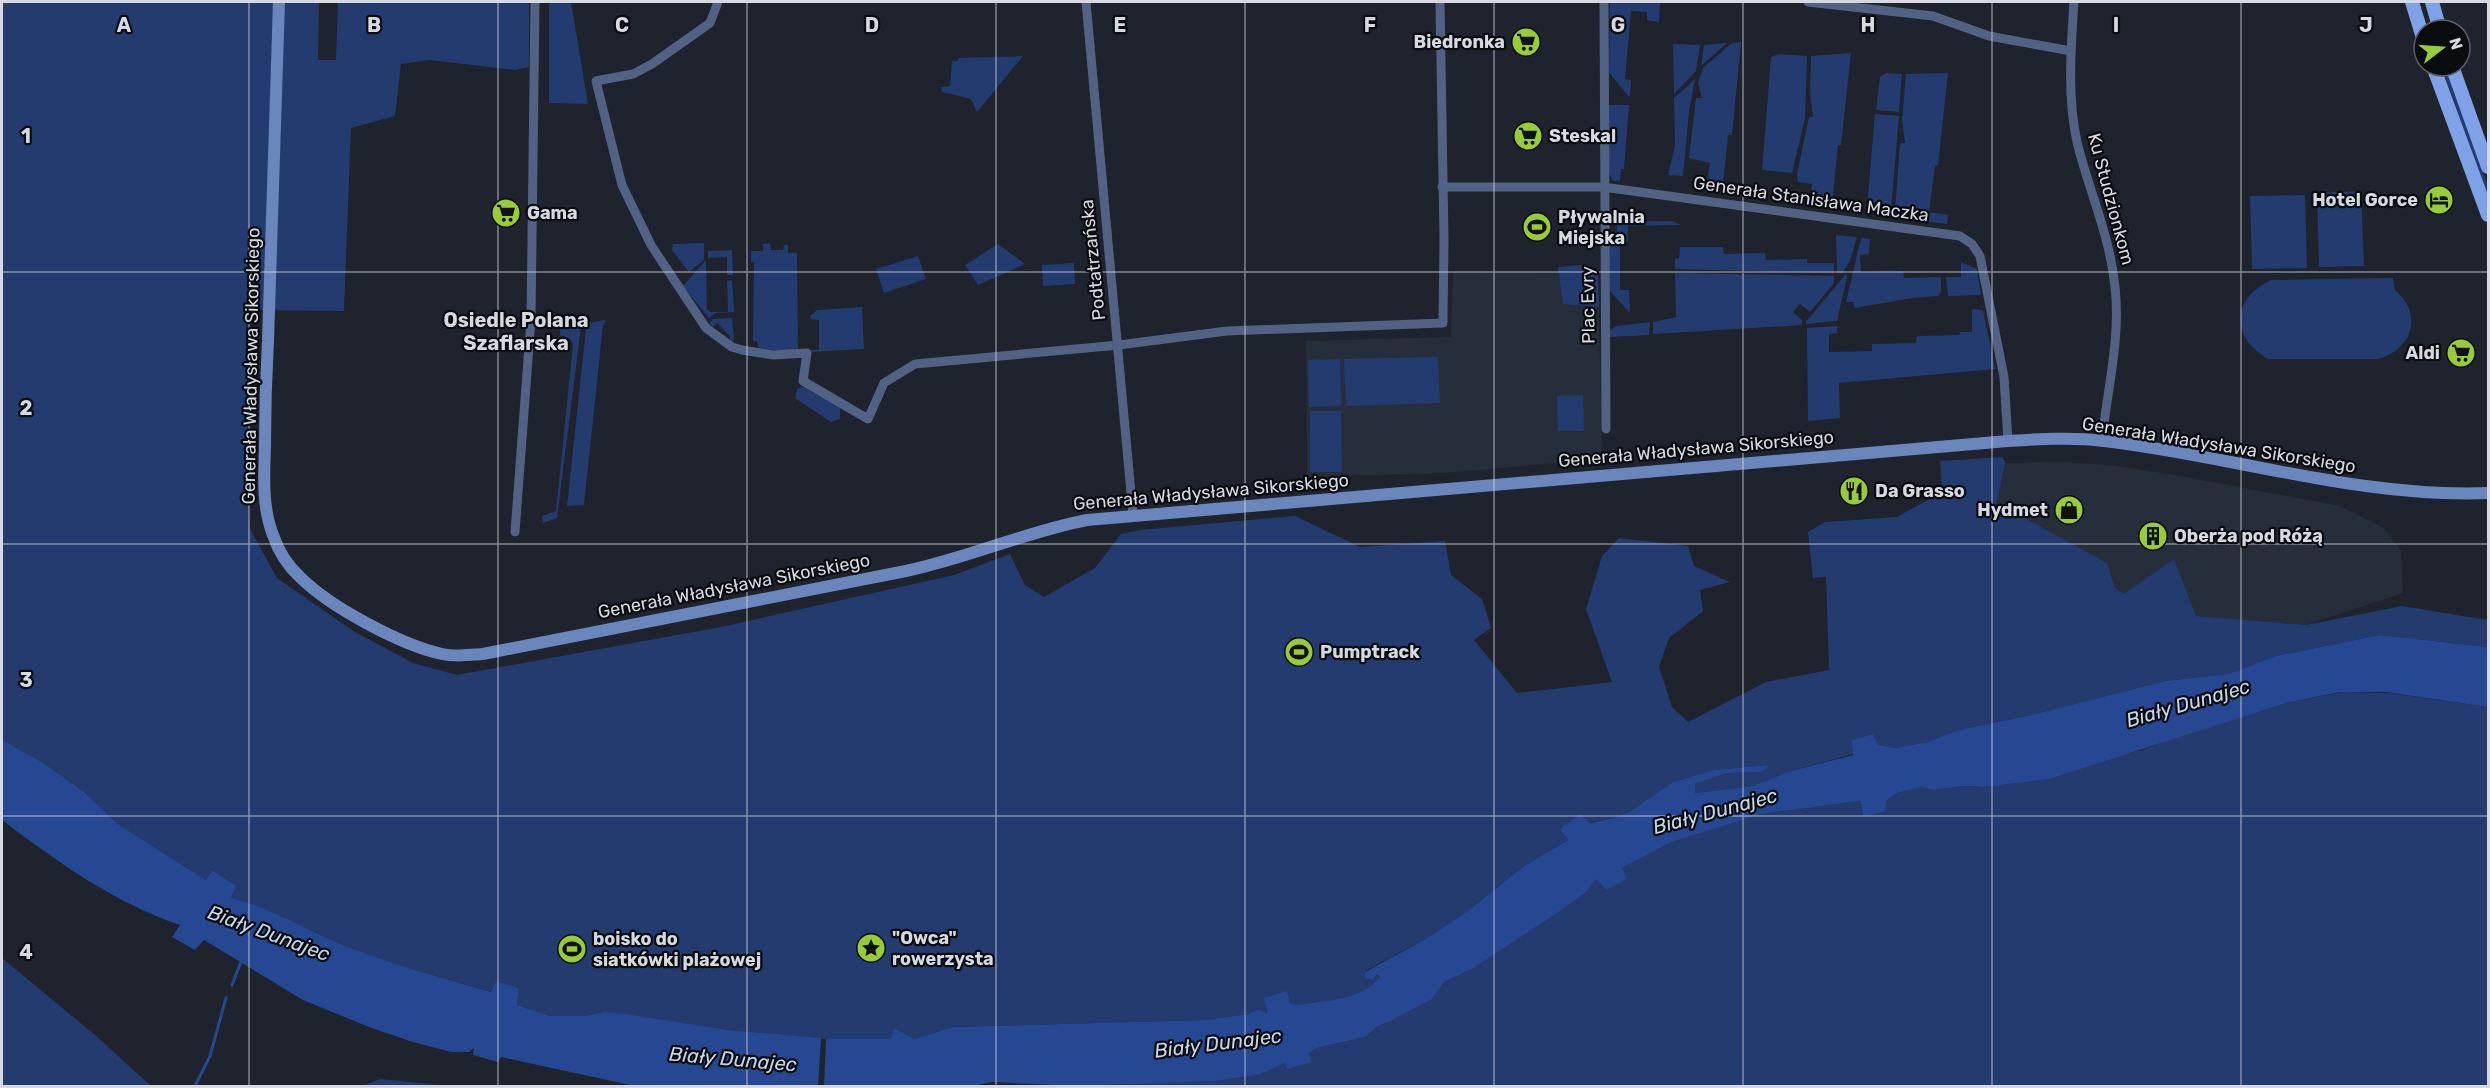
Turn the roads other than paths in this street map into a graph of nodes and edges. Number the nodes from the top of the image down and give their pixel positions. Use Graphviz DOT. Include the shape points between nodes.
graph roads {
  1 [pos="279,2"];
  2 [pos="536,2"];
  3 [pos="718,2"];
  4 [pos="1086,2"];
  5 [pos="1440,2"];
  6 [pos="1604,2"];
  7 [pos="1808,2"];
  8 [pos="2074,2"];
  9 [pos="2412,2"];
  10 [pos="2432,2"];
  11 [pos="2417,18"];
  12 [pos="2437,18"];
  13 [pos="2071,51"];
  14 [pos="2437,78"];
  15 [pos="2456,78"];
  16 [pos="2488,167"];
  17 [pos="1442,187"];
  18 [pos="1604,187"];
  19 [pos="2488,215"];
  20 [pos="1119,345"];
  21 [pos="1606,429"];
  22 [pos="2008,441"];
  23 [pos="2103,441"];
  24 [pos="2488,493"];
  25 [pos="1133,515"];
  26 [pos="515,532"];
  1 -- 25 [label="street, Generała Władysława Sikorskiego" via="264,498 273,536 283,556 298,575 338,605 412,645 459,656 483,654 926,567 1057,526"];
  2 -- 26 [label="street" via="531,308"];
  3 -- 20 [label="street" via="710,23 652,64 633,74 596,81 622,185 651,245 706,328 742,350 773,355 807,353 803,381 868,419 885,383 915,364"];
  4 -- 20 [label="street, Podtatrzańska"];
  5 -- 17 [label="street"];
  6 -- 18 [label="street, Plac Evry"];
  7 -- 13 [label="street" via="1933,16 1989,36"];
  8 -- 13 [label="street, Ku Studzionkom"];
  9 -- 11 [label="main road"];
  10 -- 12 [label="main road"];
  13 -- 23 [label="street, Ku Studzionkom" via="2077,141 2106,236 2116,290 2117,326"];
  14 -- 19 [label="main road"];
  15 -- 16 [label="main road"];
  17 -- 18 [label="street, Generała Stanisława Maczka"];
  17 -- 20 [label="street" via="1443,323 1227,331"];
  18 -- 21 [label="street, Plac Evry"];
  18 -- 22 [label="street, Generała Stanisława Maczka" via="1960,236 1980,256 2004,377"];
  20 -- 25 [label="street, Podtatrzańska"];
  22 -- 23 [label="street, Generała Władysława Sikorskiego"];
  22 -- 25 [label="street, Generała Władysława Sikorskiego"];
  23 -- 24 [label="street, Generała Władysława Sikorskiego" via="2378,489"];
}
